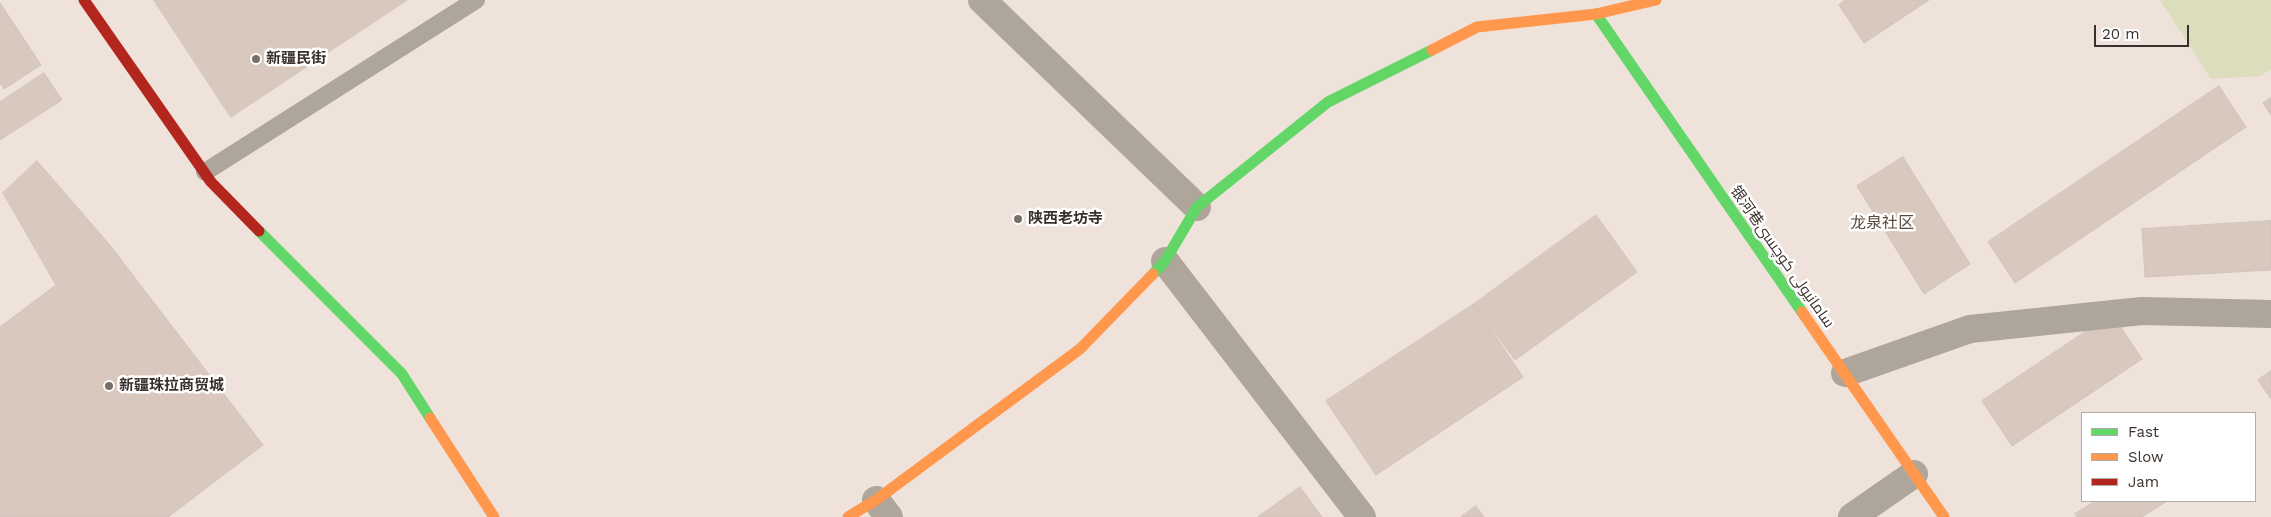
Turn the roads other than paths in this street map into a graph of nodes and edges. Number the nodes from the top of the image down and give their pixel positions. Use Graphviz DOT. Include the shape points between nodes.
graph roads {
  1 [pos="84,0"];
  2 [pos="476,0"];
  3 [pos="982,0"];
  4 [pos="1656,0"];
  5 [pos="1596,14"];
  6 [pos="204,172"];
  7 [pos="1197,208"];
  8 [pos="1164,261"];
  9 [pos="2271,314"];
  10 [pos="1845,374"];
  11 [pos="1914,474"];
  12 [pos="882,509"];
  13 [pos="494,517"];
  14 [pos="848,517"];
  15 [pos="1362,517"];
  16 [pos="1852,517"];
  17 [pos="1944,517"];
  1 -- 6 [label="street"];
  2 -- 6 [label="lane"];
  3 -- 7 [label="street"];
  4 -- 5 [label="street"];
  5 -- 7 [label="street" via="1478,27 1328,102"];
  5 -- 10 [label="street, 银河巷سامانيولى كوچىسى"];
  6 -- 13 [label="street" via="402,374"];
  7 -- 8 [label="street"];
  8 -- 12 [label="street" via="1080,348"];
  8 -- 15 [label="street"];
  9 -- 10 [label="street" via="2142,311 1970,329"];
  10 -- 11 [label="street, 银河巷سامانيولى كوچىسى"];
  11 -- 16 [label="street"];
  11 -- 17 [label="street, 银河巷سامانيولى كوچىسى"];
  12 -- 14 [label="street"];
}
